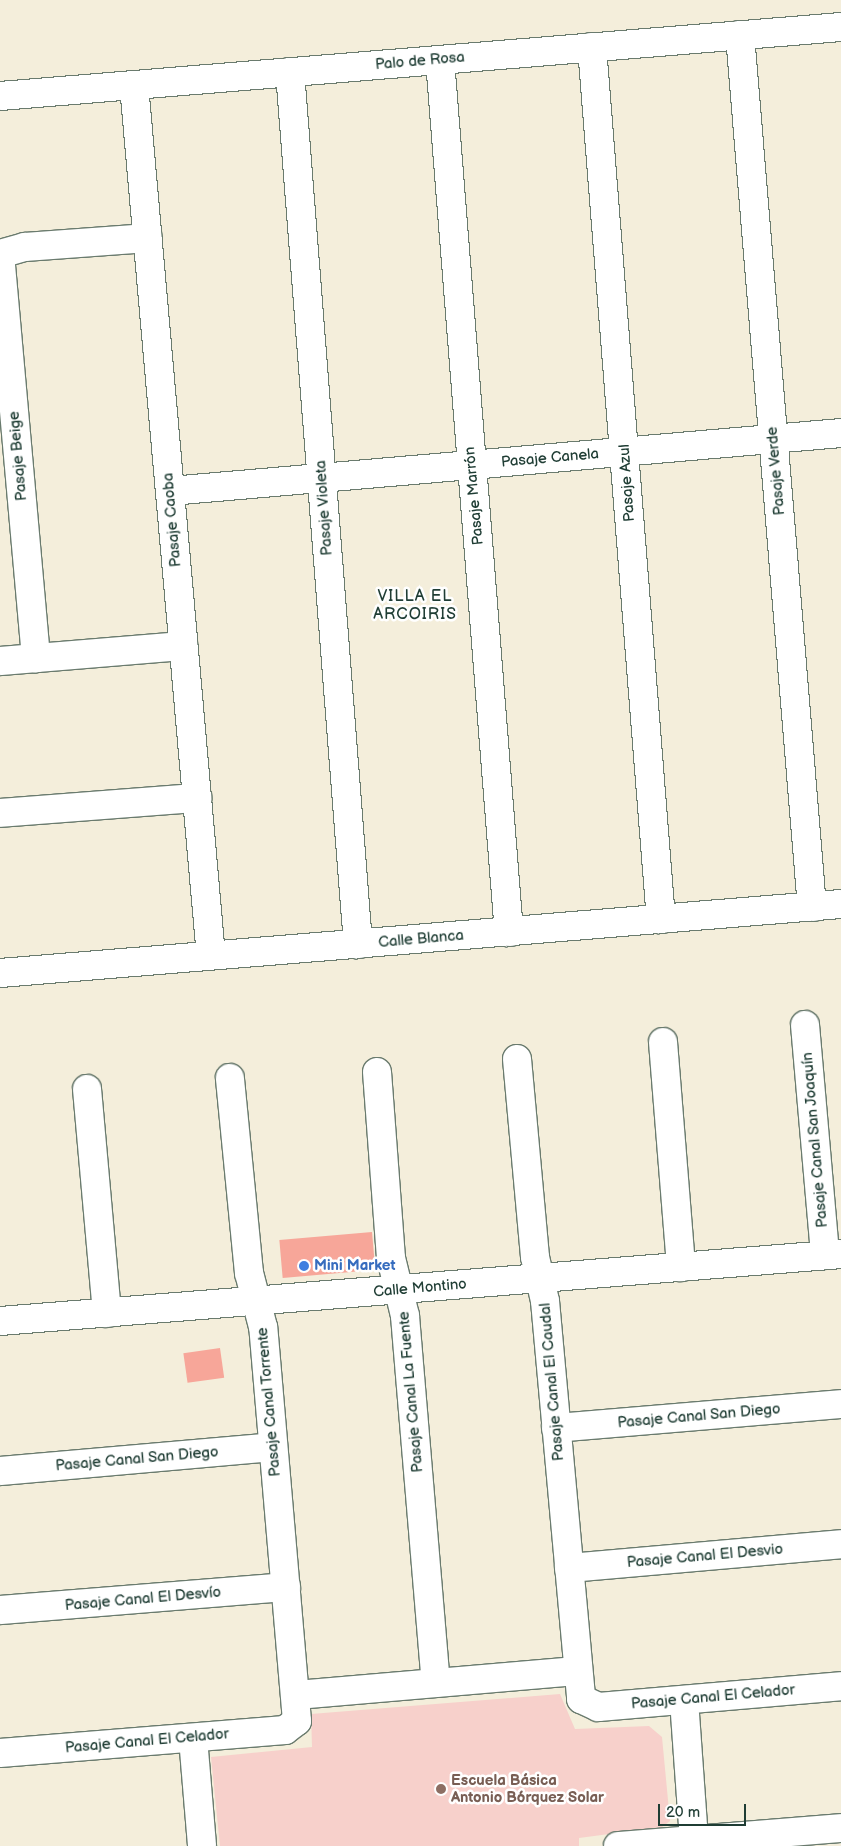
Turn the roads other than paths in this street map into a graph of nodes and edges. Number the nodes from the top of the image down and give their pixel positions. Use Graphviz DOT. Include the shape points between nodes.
graph roads {
  1 [pos="841,26"];
  2 [pos="740,35"];
  3 [pos="592,47"];
  4 [pos="440,60"];
  5 [pos="290,72"];
  6 [pos="134,85"];
  7 [pos="0,96"];
  8 [pos="148,238"];
  9 [pos="0,254"];
  10 [pos="841,433"];
  11 [pos="773,439"];
  12 [pos="625,452"];
  13 [pos="471,465"];
  14 [pos="322,478"];
  15 [pos="170,491"];
  16 [pos="183,646"];
  17 [pos="36,658"];
  18 [pos="0,661"];
  19 [pos="197,798"];
  20 [pos="0,813"];
  21 [pos="841,904"];
  22 [pos="812,907"];
  23 [pos="661,919"];
  24 [pos="508,932"];
  25 [pos="358,944"];
  26 [pos="210,956"];
  27 [pos="0,973"];
  28 [pos="805,1025"];
  29 [pos="663,1042"];
  30 [pos="517,1059"];
  31 [pos="377,1072"];
  32 [pos="230,1078"];
  33 [pos="87,1089"];
  34 [pos="833,1255"];
  35 [pos="681,1267"];
  36 [pos="540,1278"];
  37 [pos="399,1289"];
  38 [pos="256,1301"];
  39 [pos="106,1313"];
  40 [pos="0,1321"];
  41 [pos="841,1404"];
  42 [pos="556,1428"];
  43 [pos="273,1447"];
  44 [pos="0,1471"];
  45 [pos="841,1544"];
  46 [pos="568,1568"];
  47 [pos="286,1587"];
  48 [pos="0,1610"];
  49 [pos="577,1671"];
  50 [pos="436,1683"];
  51 [pos="841,1686"];
  52 [pos="296,1695"];
  53 [pos="684,1700"];
  54 [pos="585,1704"];
  55 [pos="294,1726"];
  56 [pos="193,1738"];
  57 [pos="0,1753"];
  58 [pos="841,1828"];
  59 [pos="694,1840"];
  60 [pos="741,1841"];
  61 [pos="202,1846"];
  62 [pos="618,1846"];
  1 -- 2 [label="street, Palo de Rosa"];
  2 -- 3 [label="street, Palo de Rosa"];
  2 -- 11 [label="street, Pasaje Verde"];
  3 -- 4 [label="street, Palo de Rosa"];
  3 -- 12 [label="street, Pasaje Azul"];
  4 -- 5 [label="street, Palo de Rosa"];
  4 -- 13 [label="street, Pasaje Marrón"];
  5 -- 6 [label="street, Palo de Rosa"];
  5 -- 14 [label="street, Pasaje Violeta"];
  6 -- 7 [label="street, Palo de Rosa"];
  6 -- 8 [label="street, Pasaje Caoba"];
  8 -- 9 [label="street" via="25,247"];
  8 -- 15 [label="street, Pasaje Caoba"];
  9 -- 17 [label="street, Pasaje Beige"];
  10 -- 11 [label="street, Pasaje Canela"];
  11 -- 12 [label="street, Pasaje Canela"];
  11 -- 22 [label="street, Pasaje Verde"];
  12 -- 13 [label="street, Pasaje Canela"];
  12 -- 23 [label="street, Pasaje Azul"];
  13 -- 14 [label="street, Pasaje Canela"];
  13 -- 24 [label="street, Pasaje Marrón"];
  14 -- 15 [label="street, Pasaje Canela"];
  14 -- 25 [label="street, Pasaje Violeta"];
  15 -- 16 [label="street, Pasaje Caoba"];
  16 -- 17 [label="street"];
  16 -- 19 [label="street, Pasaje Caoba"];
  17 -- 18 [label="street"];
  19 -- 20 [label="street"];
  19 -- 26 [label="street, Pasaje Caoba"];
  21 -- 22 [label="street, Calle Blanca"];
  22 -- 23 [label="street, Calle Blanca"];
  23 -- 24 [label="street, Calle Blanca"];
  24 -- 25 [label="street, Calle Blanca"];
  25 -- 26 [label="street, Calle Blanca"];
  26 -- 27 [label="street, Calle Blanca"];
  28 -- 34 [label="street, Pasaje Canal San Joaquín"];
  29 -- 35 [label="street"];
  30 -- 36 [label="street, Pasaje Canal El Caudal"];
  31 -- 37 [label="street, Pasaje Canal La Fuente" via="390,1258"];
  32 -- 38 [label="street, Pasaje Canal Torrente" via="249,1273"];
  33 -- 39 [label="street"];
  34 -- 35 [label="street, Calle Montino"];
  35 -- 36 [label="street, Calle Montino"];
  36 -- 37 [label="street, Calle Montino"];
  36 -- 42 [label="street, Pasaje Canal El Caudal"];
  37 -- 38 [label="street, Calle Montino"];
  37 -- 50 [label="street, Pasaje Canal La Fuente" via="405,1316"];
  38 -- 39 [label="street, Calle Montino"];
  38 -- 43 [label="street, Pasaje Canal Torrente"];
  39 -- 40 [label="street, Calle Montino"];
  41 -- 42 [label="street, Pasaje Canal San Diego"];
  42 -- 46 [label="street, Pasaje Canal El Caudal"];
  43 -- 44 [label="street, Pasaje Canal San Diego"];
  43 -- 47 [label="street, Pasaje Canal Torrente"];
  45 -- 46 [label="street, Pasaje Canal El Desvio"];
  46 -- 49 [label="street, Pasaje Canal El Caudal"];
  47 -- 48 [label="street, Pasaje Canal El Desvío"];
  47 -- 52 [label="street, Pasaje Canal Torrente"];
  49 -- 50 [label="street"];
  49 -- 54 [label="street, Pasaje Canal El Caudal"];
  50 -- 52 [label="street"];
  51 -- 53 [label="street, Pasaje Canal El Celador"];
  52 -- 55 [label="street, Pasaje Canal Torrente"];
  53 -- 54 [label="street, Pasaje Canal El Celador" via="592,1707"];
  53 -- 59 [label="street"];
  55 -- 56 [label="street, Pasaje Canal El Celador"];
  56 -- 57 [label="street, Pasaje Canal El Celador"];
  56 -- 61 [label="street"];
  58 -- 60 [label="street"];
  59 -- 60 [label="street"];
  59 -- 62 [label="street"];
}
